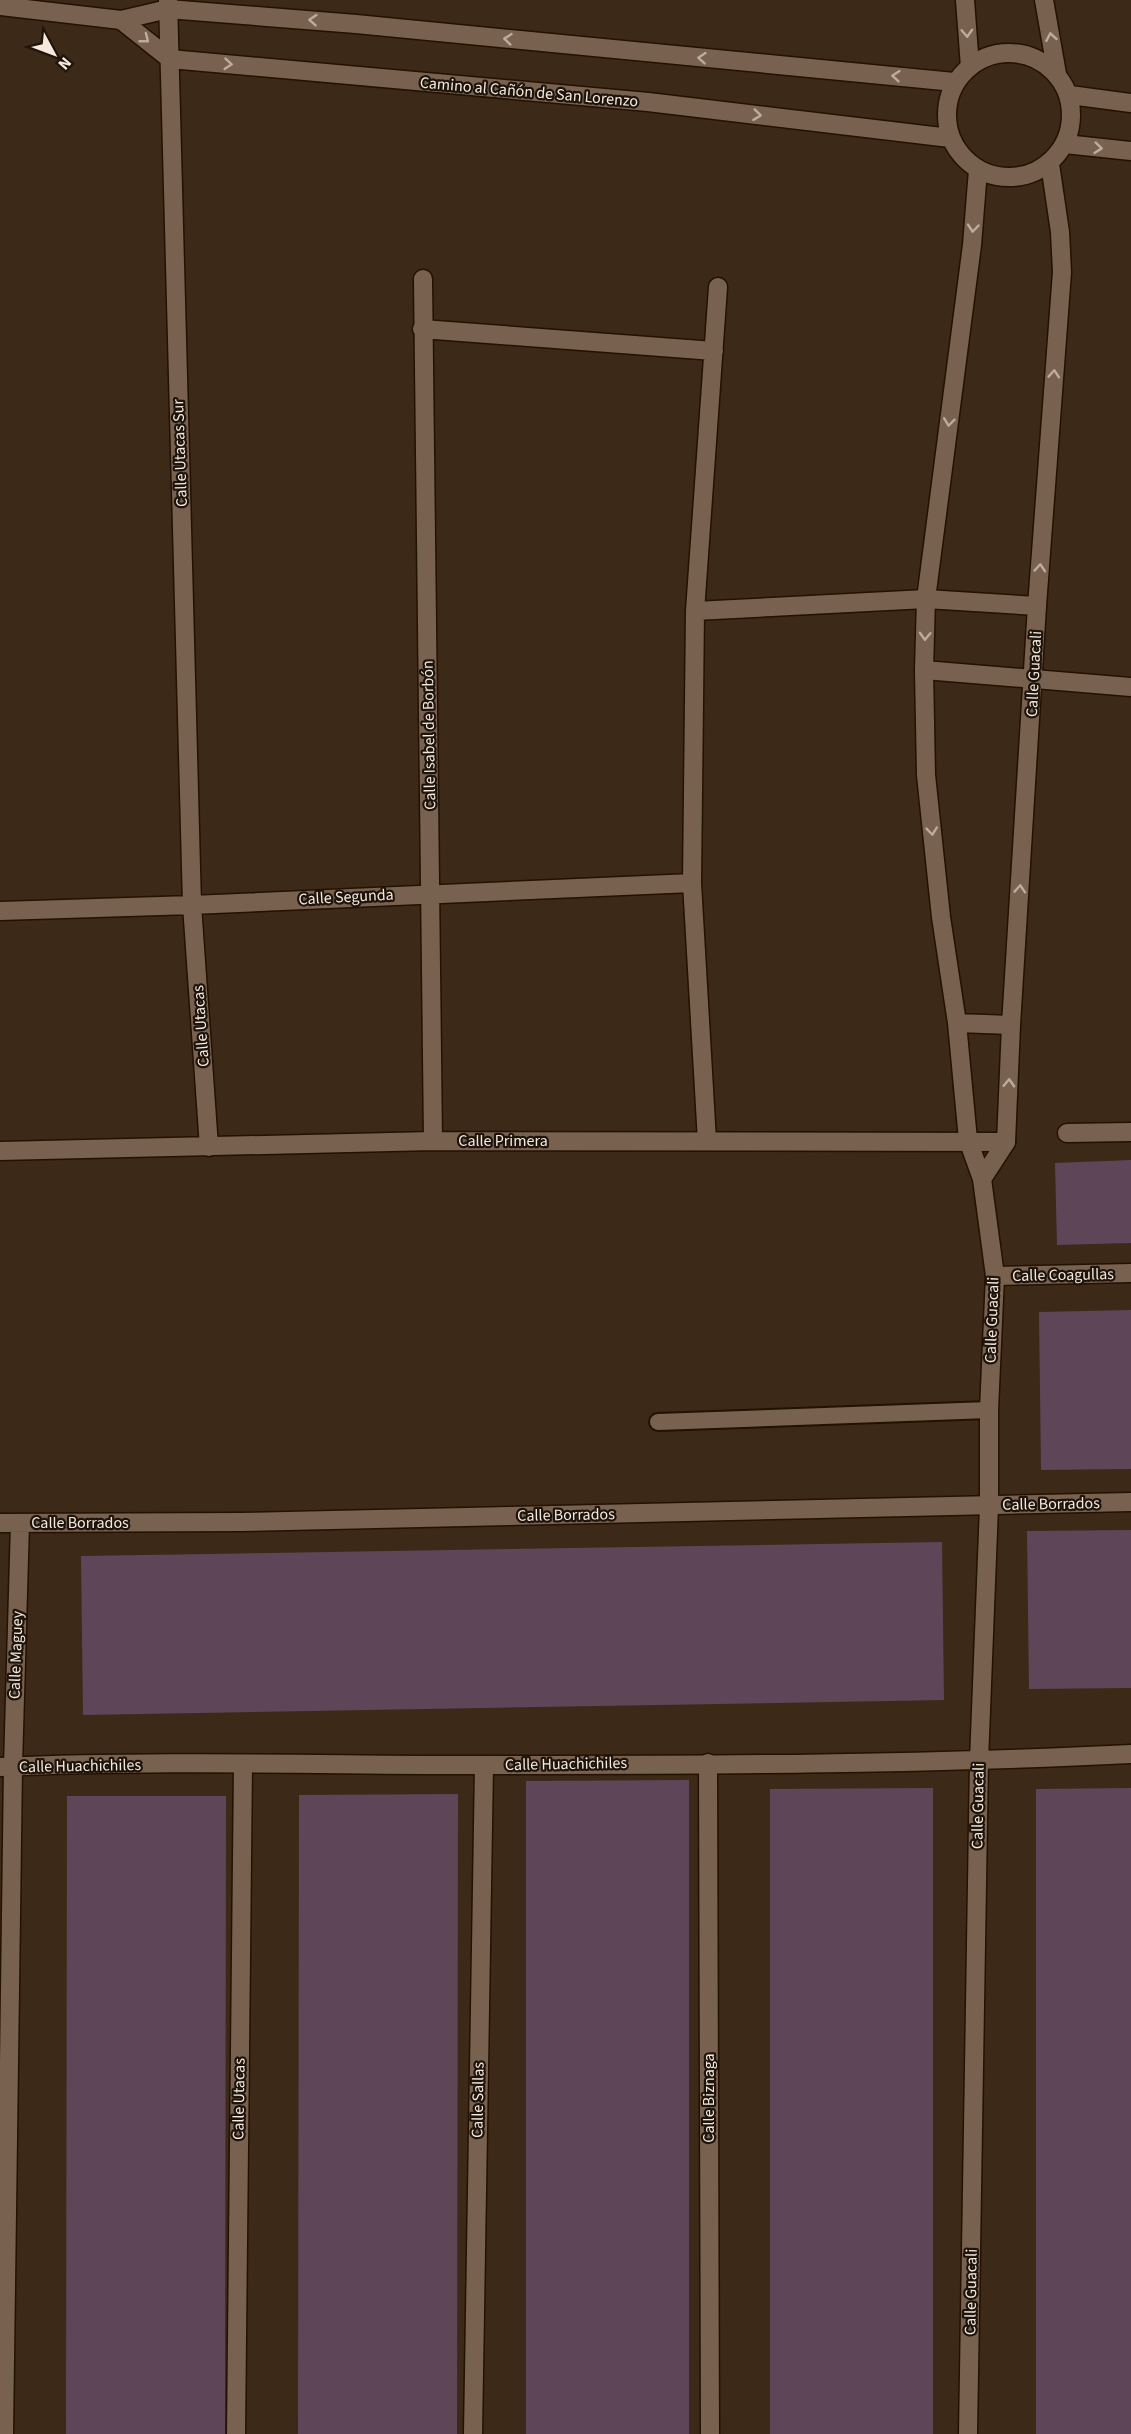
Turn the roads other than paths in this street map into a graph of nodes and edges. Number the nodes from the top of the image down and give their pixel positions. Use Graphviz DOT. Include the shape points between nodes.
graph roads {
  1 [pos="965,0"];
  2 [pos="1044,0"];
  3 [pos="168,5"];
  4 [pos="0,6"];
  5 [pos="121,20"];
  6 [pos="170,59"];
  7 [pos="969,67"];
  8 [pos="1058,74"];
  9 [pos="954,82"];
  10 [pos="1070,96"];
  11 [pos="1131,103"];
  12 [pos="950,138"];
  13 [pos="1065,144"];
  14 [pos="1131,151"];
  15 [pos="1050,164"];
  16 [pos="978,170"];
  17 [pos="423,279"];
  18 [pos="718,287"];
  19 [pos="422,329"];
  20 [pos="714,351"];
  21 [pos="926,599"];
  22 [pos="1037,606"];
  23 [pos="694,611"];
  24 [pos="924,670"];
  25 [pos="1034,680"];
  26 [pos="1131,687"];
  27 [pos="692,882"];
  28 [pos="431,893"];
  29 [pos="192,905"];
  30 [pos="0,911"];
  31 [pos="957,1023"];
  32 [pos="1011,1025"];
  33 [pos="1131,1132"];
  34 [pos="1067,1133"];
  35 [pos="968,1140"];
  36 [pos="433,1141"];
  37 [pos="707,1141"];
  38 [pos="1006,1142"];
  39 [pos="209,1147"];
  40 [pos="0,1151"];
  41 [pos="982,1179"];
  42 [pos="1131,1273"];
  43 [pos="994,1276"];
  44 [pos="989,1410"];
  45 [pos="658,1422"];
  46 [pos="1131,1502"];
  47 [pos="989,1506"];
  48 [pos="0,1523"];
  49 [pos="20,1523"];
  50 [pos="1131,1754"];
  51 [pos="979,1761"];
  52 [pos="708,1763"];
  53 [pos="243,1764"];
  54 [pos="484,1765"];
  55 [pos="6,1767"];
  56 [pos="4,2434"];
  57 [pos="236,2434"];
  58 [pos="473,2434"];
  59 [pos="710,2434"];
  60 [pos="968,2434"];
  1 -- 7 [label="street, one-way"];
  8 -- 2 [label="street, one-way"];
  3 -- 5 [label="street"];
  3 -- 6 [label="street, Calle Utacas Sur"];
  9 -- 3 [label="street, one-way"];
  4 -- 5 [label="street"];
  5 -- 6 [label="street, one-way"];
  6 -- 12 [label="street, Camino al Cañón de San Lorenzo, one-way" via="648,102"];
  6 -- 29 [label="street, Calle Utacas Sur"];
  7 -- 8 [label="street" via="991,55 1015,52 1038,59"];
  7 -- 9 [label="street"];
  8 -- 10 [label="street"];
  9 -- 12 [label="street" via="946,112"];
  10 -- 11 [label="street"];
  10 -- 13 [label="street" via="1072,120"];
  12 -- 16 [label="street"];
  13 -- 14 [label="street, one-way"];
  13 -- 15 [label="street"];
  15 -- 16 [label="street" via="1027,176 1002,178"];
  22 -- 15 [label="street, Calle Guacali, one-way" via="1062,272"];
  16 -- 21 [label="street, Calle Guacali, one-way" via="972,245"];
  17 -- 19 [label="street, Calle Isabel de Borbón"];
  18 -- 20 [label="street"];
  19 -- 20 [label="street"];
  19 -- 28 [label="street, Calle Isabel de Borbón"];
  20 -- 23 [label="street"];
  21 -- 22 [label="street"];
  21 -- 23 [label="street"];
  21 -- 24 [label="street, Calle Guacali, one-way"];
  22 -- 25 [label="street, Calle Guacali"];
  23 -- 27 [label="street"];
  24 -- 25 [label="street"];
  24 -- 31 [label="street, Calle Guacali, one-way" via="926,775"];
  25 -- 26 [label="street"];
  32 -- 25 [label="street, Calle Guacali, one-way"];
  27 -- 28 [label="street, Calle Segunda"];
  27 -- 37 [label="street"];
  28 -- 29 [label="street, Calle Segunda"];
  28 -- 36 [label="street, Calle Isabel de Borbón"];
  29 -- 30 [label="street, Calle Segunda"];
  29 -- 39 [label="street, Calle Utacas"];
  31 -- 32 [label="street"];
  31 -- 35 [label="street, Calle Guacali"];
  38 -- 32 [label="street, Calle Guacali, one-way"];
  33 -- 34 [label="street"];
  35 -- 37 [label="street, Calle Primera"];
  35 -- 38 [label="street, Calle Primera"];
  35 -- 41 [label="street, Calle Guacali"];
  36 -- 37 [label="street, Calle Primera"];
  36 -- 39 [label="street, Calle Primera"];
  38 -- 41 [label="street"];
  39 -- 40 [label="street, Calle Primera"];
  41 -- 43 [label="street, Calle Guacali"];
  42 -- 43 [label="street, Calle Coagullas"];
  43 -- 44 [label="street, Calle Guacali"];
  44 -- 45 [label="lane"];
  44 -- 47 [label="street, Calle Guacali"];
  46 -- 47 [label="street, Calle Borrados"];
  47 -- 49 [label="street, Calle Borrados"];
  47 -- 51 [label="street, Calle Guacali"];
  48 -- 49 [label="street, Calle Borrados"];
  49 -- 55 [label="street, Calle Maguey"];
  50 -- 51 [label="street, Calle Huachichiles"];
  51 -- 52 [label="street, Calle Huachichiles"];
  51 -- 60 [label="street, Calle Guacali"];
  52 -- 54 [label="street, Calle Huachichiles"];
  52 -- 59 [label="street, Calle Biznaga"];
  53 -- 54 [label="street, Calle Huachichiles"];
  53 -- 55 [label="street, Calle Huachichiles"];
  53 -- 57 [label="street, Calle Utacas"];
  54 -- 58 [label="street, Calle Sallas"];
  55 -- 56 [label="street, Calle Maguey"];
}
